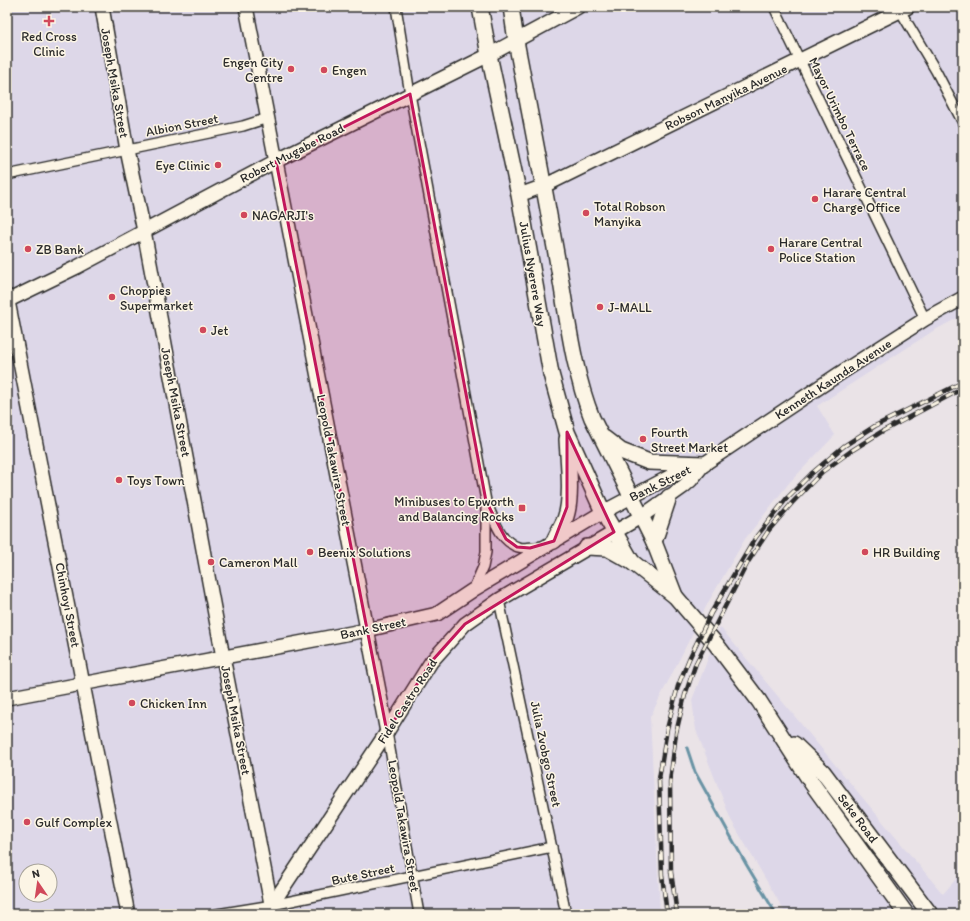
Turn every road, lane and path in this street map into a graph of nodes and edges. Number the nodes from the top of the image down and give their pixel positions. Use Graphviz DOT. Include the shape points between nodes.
graph roads {
  1 [pos="102,7"];
  2 [pos="246,7"];
  3 [pos="396,7"];
  4 [pos="480,7"];
  5 [pos="511,7"];
  6 [pos="578,7"];
  7 [pos="774,7"];
  8 [pos="902,8"];
  9 [pos="516,41"];
  10 [pos="489,55"];
  11 [pos="800,61"];
  12 [pos="410,94"];
  13 [pos="268,118"];
  14 [pos="963,123"];
  15 [pos="127,150"];
  16 [pos="276,161"];
  17 [pos="7,175"];
  18 [pos="544,186"];
  19 [pos="519,195"];
  20 [pos="144,231"];
  21 [pos="963,298"];
  22 [pos="7,299"];
  23 [pos="925,319"];
  24 [pos="567,432"];
  25 [pos="602,436"];
  26 [pos="704,464"];
  27 [pos="631,497"];
  28 [pos="669,497"];
  29 [pos="486,501"];
  30 [pos="603,512"];
  31 [pos="642,516"];
  32 [pos="614,532"];
  33 [pos="654,542"];
  34 [pos="550,543"];
  35 [pos="587,547"];
  36 [pos="632,562"];
  37 [pos="473,590"];
  38 [pos="675,596"];
  39 [pos="499,600"];
  40 [pos="367,630"];
  41 [pos="224,657"];
  42 [pos="84,683"];
  43 [pos="7,698"];
  44 [pos="778,729"];
  45 [pos="387,732"];
  46 [pos="552,847"];
  47 [pos="413,876"];
  48 [pos="271,911"];
  49 [pos="128,914"];
  50 [pos="217,914"];
  51 [pos="419,914"];
  52 [pos="566,914"];
  53 [pos="906,914"];
  54 [pos="930,914"];
  1 -- 15 [label="main road, Joseph Msika Street"];
  2 -- 13 [label="main road, Leopold Takawira Street"];
  3 -- 12 [label="street"];
  4 -- 10 [label="main road, Julius Nyerere Way"];
  5 -- 9 [label="main road, Julius Nyerere Way"];
  6 -- 9 [label="main road, Robert Mugabe Road"];
  7 -- 11 [label="street, Mayor Urimbo Terrace"];
  8 -- 11 [label="main road, Robson Manyika Avenue"];
  8 -- 14 [label="street"];
  9 -- 10 [label="main road, Robert Mugabe Road"];
  9 -- 18 [label="main road, Julius Nyerere Way"];
  10 -- 12 [label="main road, Robert Mugabe Road"];
  10 -- 19 [label="main road, Julius Nyerere Way"];
  11 -- 18 [label="main road, Robson Manyika Avenue"];
  11 -- 23 [label="street, Mayor Urimbo Terrace"];
  12 -- 16 [label="main road, Robert Mugabe Road"];
  12 -- 29 [label="street"];
  13 -- 15 [label="street, Albion Street" via="243,126"];
  13 -- 16 [label="main road, Leopold Takawira Street"];
  15 -- 17 [label="street, Albion Street"];
  15 -- 20 [label="main road, Joseph Msika Street"];
  16 -- 20 [label="main road, Robert Mugabe Road"];
  16 -- 40 [label="main road, Leopold Takawira Street"];
  18 -- 19 [label="main road, Robson Manyika Avenue"];
  18 -- 25 [label="main road, Julius Nyerere Way" via="574,358 584,400"];
  19 -- 24 [label="main road, Julius Nyerere Way" via="551,374"];
  20 -- 22 [label="main road, Robert Mugabe Road" via="78,267"];
  20 -- 41 [label="main road, Joseph Msika Street"];
  21 -- 23 [label="main road, Kenneth Kaunda Avenue"];
  22 -- 42 [label="main road, Chinhoyi Street"];
  23 -- 26 [label="main road, Kenneth Kaunda Avenue"];
  24 -- 30 [label="main road, Julius Nyerere Way"];
  24 -- 34 [label="main road" via="569,496 565,518"];
  25 -- 26 [label="main road" via="621,451 649,462"];
  25 -- 27 [label="main road, Julius Nyerere Way"];
  26 -- 27 [label="main road, Bank Street" via="670,476"];
  26 -- 28 [label="main road, Fidel Castro Road" via="691,480"];
  27 -- 30 [label="main road, Bank Street"];
  27 -- 31 [label="main road, Julius Nyerere Way"];
  28 -- 31 [label="main road, Fidel Castro Road"];
  28 -- 33 [label="main road"];
  29 -- 34 [label="street" via="499,531 517,547 530,548"];
  29 -- 37 [label="street" via="486,552 483,567"];
  30 -- 32 [label="main road, Julius Nyerere Way"];
  30 -- 34 [label="main road, Bank Street"];
  31 -- 32 [label="main road, Fidel Castro Road"];
  31 -- 33 [label="main road, Julius Nyerere Way"];
  32 -- 35 [label="main road, Fidel Castro Road"];
  32 -- 36 [label="main road, Julius Nyerere Way"];
  33 -- 38 [label="main road, Julius Nyerere Way"];
  34 -- 37 [label="main road, Bank Street"];
  35 -- 36 [label="main road" via="607,548"];
  35 -- 39 [label="main road, Fidel Castro Road"];
  36 -- 38 [label="main road"];
  37 -- 40 [label="main road, Bank Street" via="437,614"];
  38 -- 44 [label="main road, Seke Road" via="716,644"];
  39 -- 45 [label="main road, Fidel Castro Road" via="465,624 431,662"];
  39 -- 46 [label="street, Julia Zvobgo Street"];
  40 -- 41 [label="main road, Bank Street"];
  40 -- 45 [label="main road, Leopold Takawira Street"];
  41 -- 42 [label="main road, Bank Street"];
  41 -- 48 [label="main road, Joseph Msika Street"];
  42 -- 43 [label="main road, Bank Street"];
  42 -- 49 [label="main road, Chinhoyi Street"];
  44 -- 53 [label="main road, Seke Road" via="811,782"];
  44 -- 54 [label="main road, Seke Road" via="823,772"];
  45 -- 47 [label="street, Leopold Takawira Street"];
  45 -- 48 [label="main road, Fidel Castro Road"];
  46 -- 47 [label="street, Bute Street"];
  46 -- 52 [label="street, Julia Zvobgo Street"];
  47 -- 48 [label="street, Bute Street"];
  47 -- 51 [label="street, Leopold Takawira Street"];
  48 -- 50 [label="street"];
}
